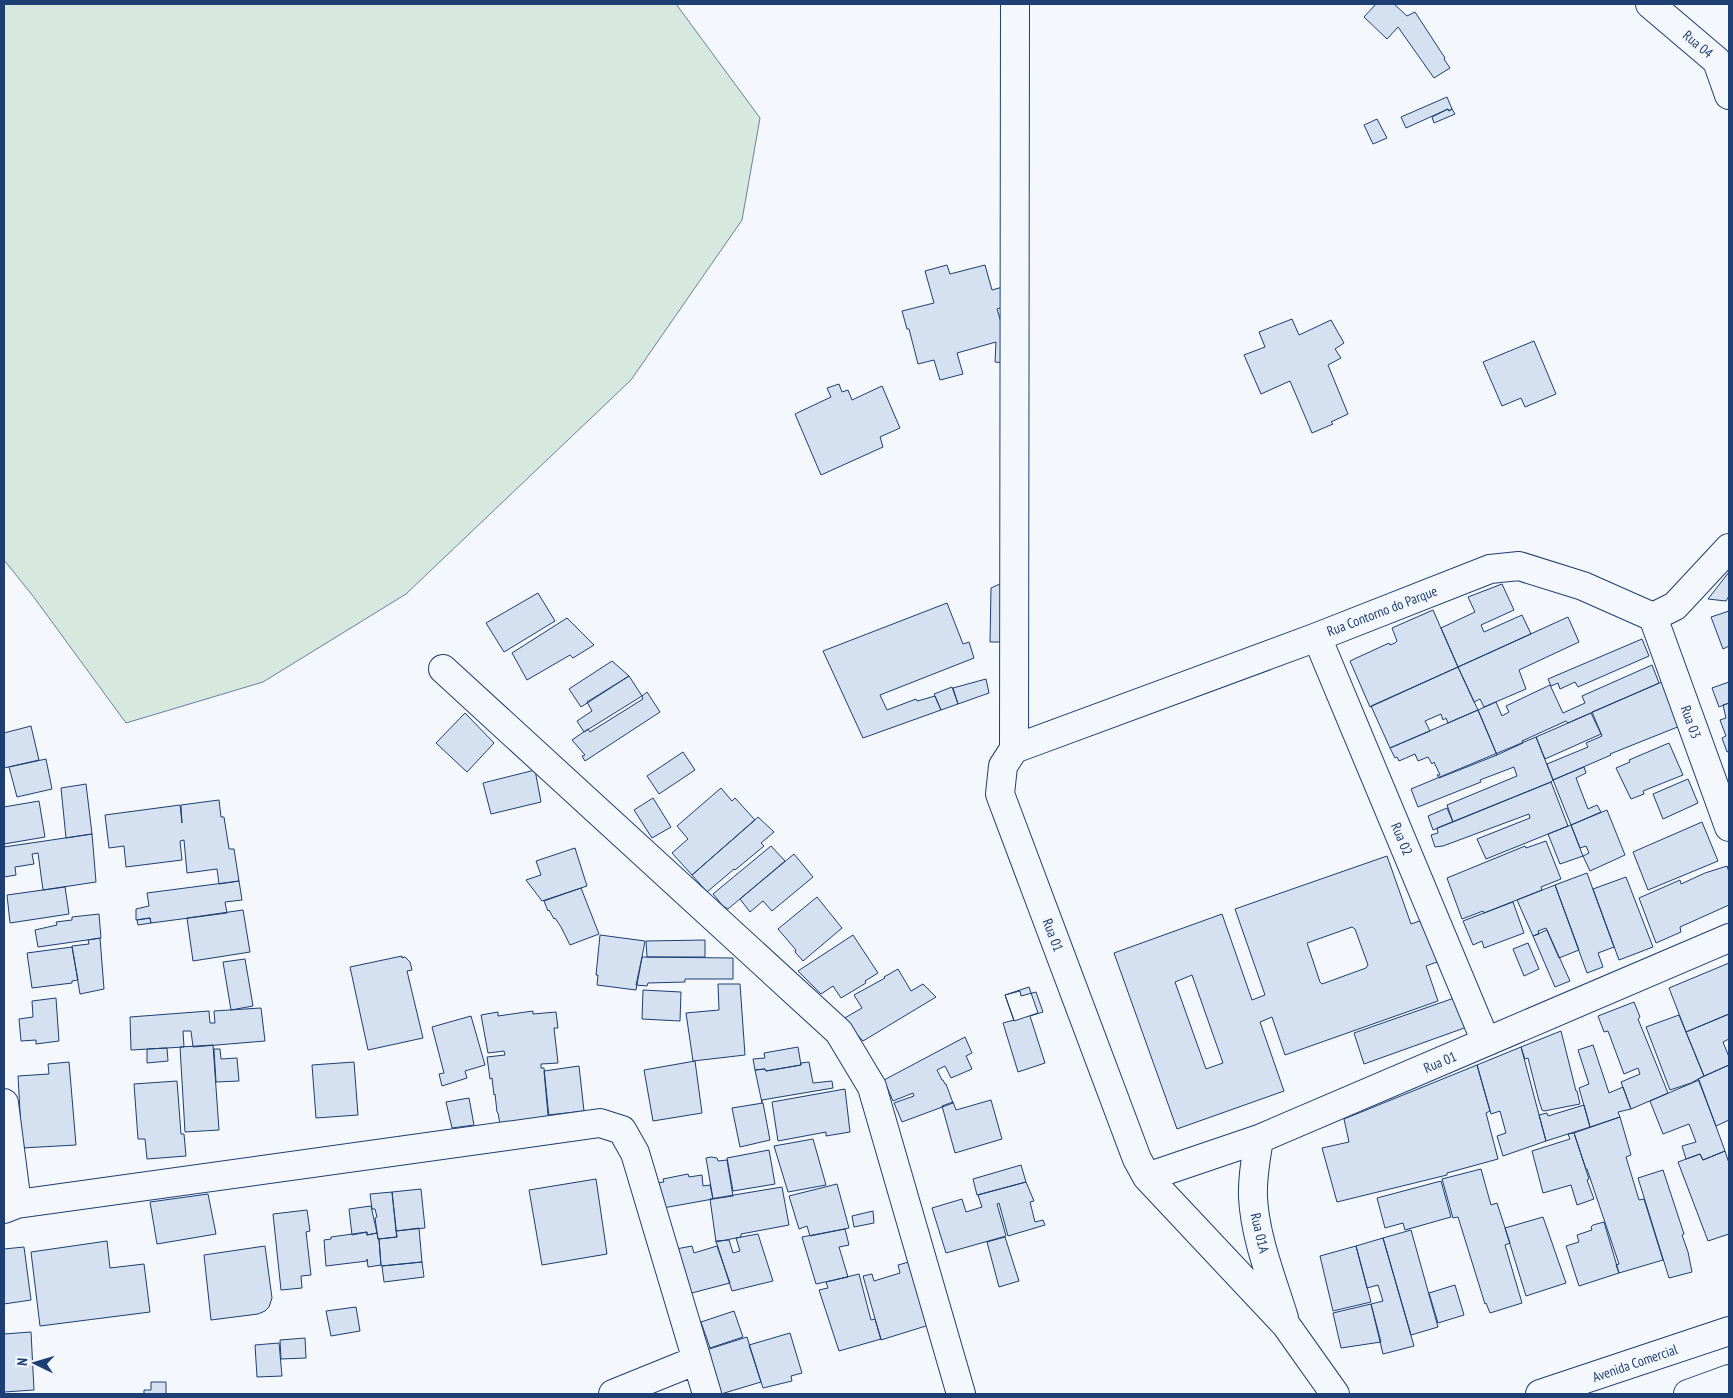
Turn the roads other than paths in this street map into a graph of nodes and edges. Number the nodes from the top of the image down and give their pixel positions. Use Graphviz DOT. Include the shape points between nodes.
graph roads {
  1 [pos="1015,4"];
  2 [pos="1650,4"];
  3 [pos="1723,60"];
  4 [pos="1729,95"];
  5 [pos="1729,548"];
  6 [pos="1653,618"];
  7 [pos="1317,636"];
  8 [pos="443,669"];
  9 [pos="1014,748"];
  10 [pos="1729,827"];
  11 [pos="1729,938"];
  12 [pos="1486,1042"];
  13 [pos="4,1103"];
  14 [pos="1260,1139"];
  15 [pos="1147,1176"];
  16 [pos="10,1206"];
  17 [pos="1286,1325"];
  18 [pos="1729,1331"];
  19 [pos="697,1360"];
  20 [pos="1721,1386"];
  21 [pos="613,1394"];
  22 [pos="707,1394"];
  23 [pos="961,1394"];
  24 [pos="1335,1394"];
  25 [pos="1540,1394"];
  26 [pos="1688,1394"];
  1 -- 9 [label="street"];
  2 -- 3 [label="street, Rua 04"];
  3 -- 4 [label="street, Rua 04"];
  5 -- 6 [label="street" via="1675,606"];
  6 -- 7 [label="street, Rua Contorno do Parque" via="1583,586 1519,566 1490,569"];
  6 -- 10 [label="street, Rua 03"];
  7 -- 9 [label="street, Rua Contorno do Parque"];
  7 -- 12 [label="street, Rua 02"];
  8 -- 23 [label="street" via="839,1032 872,1087"];
  9 -- 15 [label="street, Rua 01" via="1003,766 1000,794 1137,1159"];
  11 -- 12 [label="street, Rua 01"];
  12 -- 14 [label="street, Rua 01"];
  13 -- 16 [label="street"];
  14 -- 15 [label="street, Rua 01"];
  14 -- 17 [label="street, Rua 01A" via="1253,1172 1253,1197 1259,1235"];
  15 -- 17 [label="street, Rua 01"];
  16 -- 19 [label="street" via="600,1123 622,1130 635,1153"];
  17 -- 24 [label="street, Rua 01"];
  18 -- 25 [label="street, Avenida Comercial"];
  19 -- 21 [label="street"];
  19 -- 22 [label="street"];
  20 -- 26 [label="street"];
}
